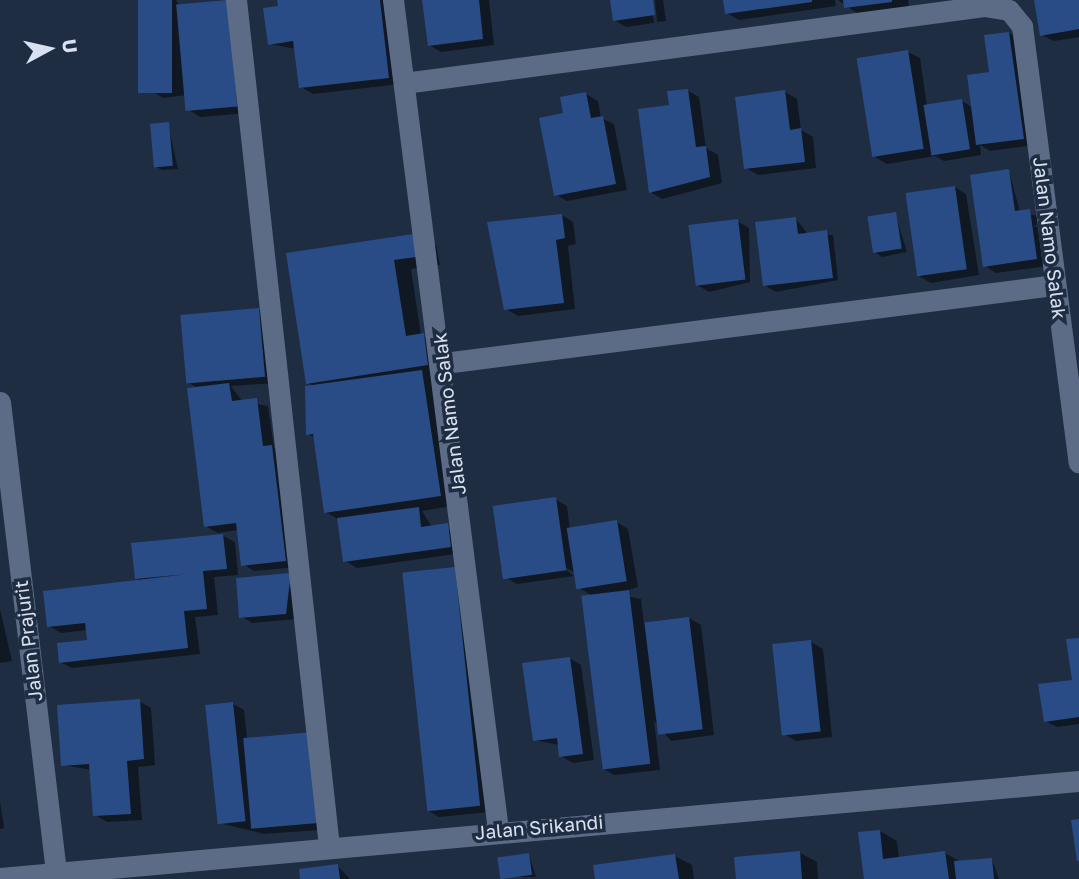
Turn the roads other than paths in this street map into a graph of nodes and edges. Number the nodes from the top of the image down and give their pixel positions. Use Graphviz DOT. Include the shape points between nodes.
graph roads {
  1 [pos="236,0"];
  2 [pos="393,0"];
  3 [pos="404,83"];
  4 [pos="1055,285"];
  5 [pos="444,363"];
  6 [pos="0,402"];
  7 [pos="1079,462"];
  8 [pos="1079,781"];
  9 [pos="498,830"];
  10 [pos="329,847"];
  11 [pos="56,876"];
  12 [pos="0,878"];
  1 -- 10 [label="street"];
  2 -- 3 [label="street, Jalan Namo Salak"];
  3 -- 4 [label="street, Jalan Namo Salak" via="985,6 1015,15 1030,74"];
  3 -- 5 [label="street, Jalan Namo Salak"];
  4 -- 5 [label="street"];
  4 -- 7 [label="street, Jalan Namo Salak"];
  5 -- 9 [label="street, Jalan Namo Salak"];
  6 -- 11 [label="street, Jalan Prajurit"];
  8 -- 9 [label="street, Jalan Srikandi"];
  9 -- 10 [label="street, Jalan Srikandi"];
  10 -- 11 [label="street, Jalan Srikandi"];
  11 -- 12 [label="street, Jalan Srikandi"];
}
